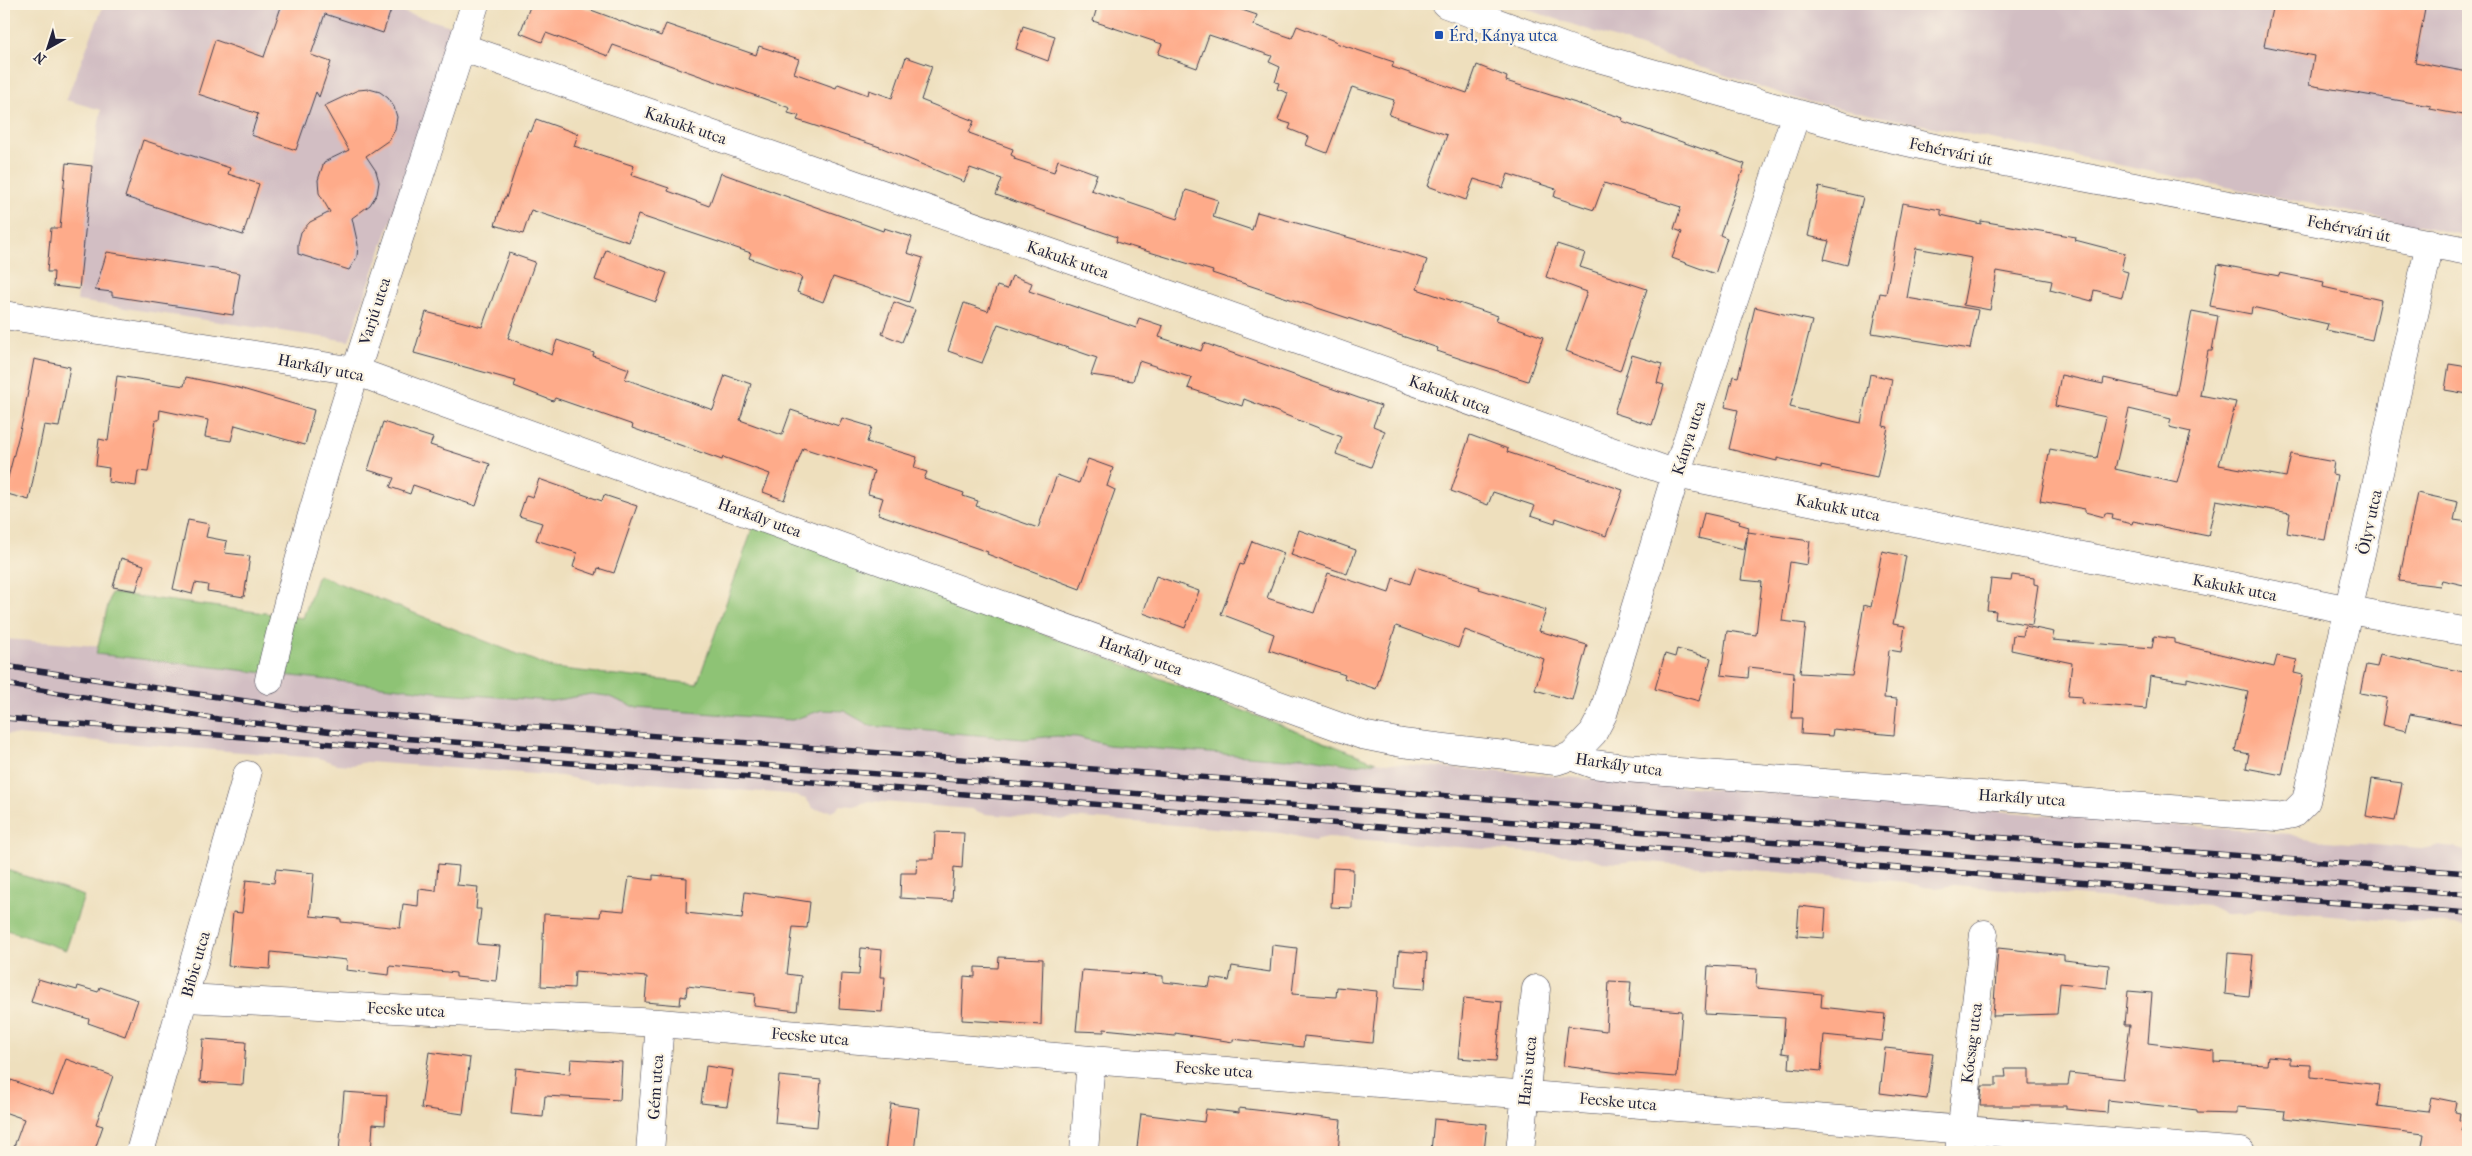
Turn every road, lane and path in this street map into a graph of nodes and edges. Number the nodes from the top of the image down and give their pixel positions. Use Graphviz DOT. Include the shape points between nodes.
graph roads {
  1 [pos="475,4"];
  2 [pos="1446,4"];
  3 [pos="461,47"];
  4 [pos="1796,114"];
  5 [pos="2430,243"];
  6 [pos="2468,251"];
  7 [pos="4,315"];
  8 [pos="355,371"];
  9 [pos="1676,474"];
  10 [pos="2350,610"];
  11 [pos="2468,632"];
  12 [pos="269,680"];
  13 [pos="1572,756"];
  14 [pos="247,775"];
  15 [pos="2306,800"];
  16 [pos="1984,934"];
  17 [pos="1536,989"];
  18 [pos="186,998"];
  19 [pos="660,1022"];
  20 [pos="1091,1060"];
  21 [pos="1524,1093"];
  22 [pos="1960,1141"];
  23 [pos="140,1152"];
  24 [pos="650,1152"];
  25 [pos="1084,1152"];
  26 [pos="1520,1152"];
  27 [pos="2242,1152"];
  1 -- 3 [label="street, Varjú utca"];
  2 -- 4 [label="street, Fehérvári út" via="1577,52"];
  3 -- 8 [label="street, Varjú utca"];
  3 -- 9 [label="street, Kakukk utca"];
  4 -- 5 [label="street, Fehérvári út" via="1952,152"];
  4 -- 9 [label="street, Kánya utca"];
  5 -- 6 [label="street, Fehérvári út"];
  5 -- 10 [label="street, Ölyv utca"];
  7 -- 8 [label="street, Harkály utca"];
  8 -- 12 [label="street, Varjú utca" via="286,606"];
  8 -- 13 [label="street, Harkály utca" via="1362,735 1402,743 1556,761"];
  9 -- 10 [label="street, Kakukk utca"];
  9 -- 13 [label="street, Kánya utca" via="1603,714 1593,734"];
  10 -- 11 [label="street, Kakukk utca"];
  10 -- 15 [label="street, Ölyv utca"];
  13 -- 15 [label="street, Harkály utca" via="1593,764 1625,768 2278,818 2293,814"];
  14 -- 18 [label="street, Bíbic utca"];
  16 -- 22 [label="street, Kócsag utca"];
  17 -- 21 [label="street, Haris utca"];
  18 -- 19 [label="street, Fecske utca"];
  18 -- 23 [label="street, Bíbic utca"];
  19 -- 20 [label="street, Fecske utca"];
  19 -- 24 [label="street, Gém utca"];
  20 -- 21 [label="street, Fecske utca"];
  20 -- 25 [label="street"];
  21 -- 22 [label="street, Fecske utca"];
  21 -- 26 [label="street, Haris utca"];
  22 -- 27 [label="street, Fecske utca"];
}
